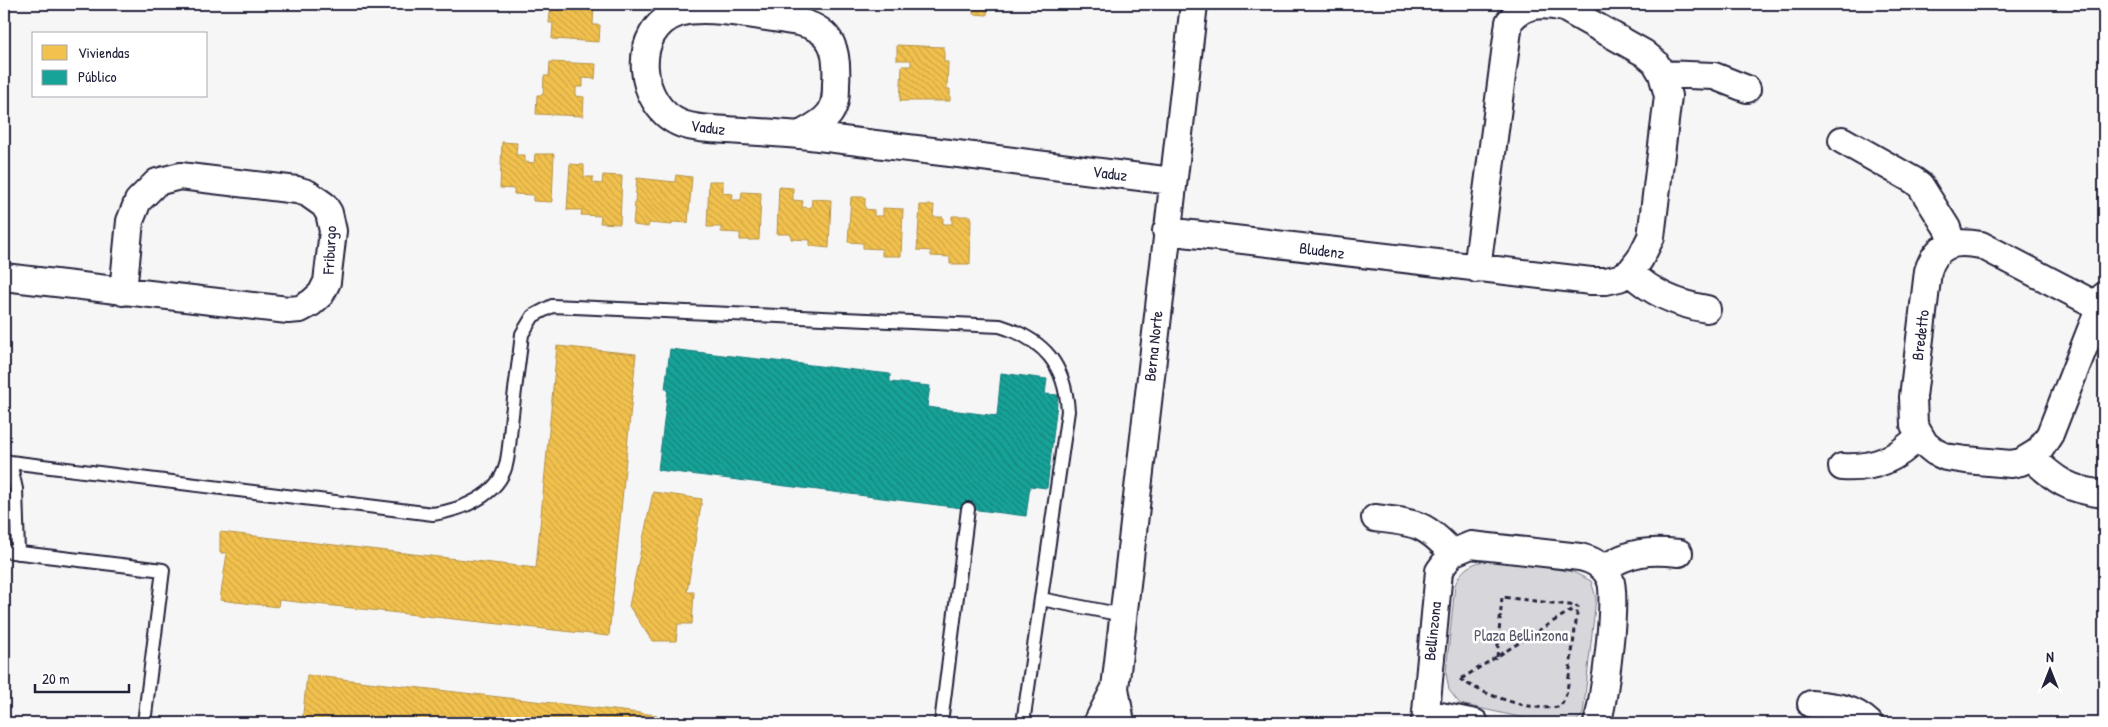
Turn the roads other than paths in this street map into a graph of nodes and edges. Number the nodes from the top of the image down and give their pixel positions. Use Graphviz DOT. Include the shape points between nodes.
graph roads {
  1 [pos="1194,4"];
  2 [pos="1527,5"];
  3 [pos="1662,74"];
  4 [pos="1746,89"];
  5 [pos="835,105"];
  6 [pos="799,135"];
  7 [pos="1842,140"];
  8 [pos="870,143"];
  9 [pos="1172,181"];
  10 [pos="1166,232"];
  11 [pos="1952,244"];
  12 [pos="1477,269"];
  13 [pos="1630,272"];
  14 [pos="4,277"];
  15 [pos="123,292"];
  16 [pos="2102,301"];
  17 [pos="1706,309"];
  18 [pos="1919,436"];
  19 [pos="2031,457"];
  20 [pos="7,461"];
  21 [pos="1842,467"];
  22 [pos="2104,494"];
  23 [pos="968,509"];
  24 [pos="1375,518"];
  25 [pos="4,551"];
  26 [pos="18,553"];
  27 [pos="1452,553"];
  28 [pos="1679,553"];
  29 [pos="1604,569"];
  30 [pos="1041,599"];
  31 [pos="1123,615"];
  32 [pos="1115,688"];
  33 [pos="1811,704"];
  34 [pos="1425,718"];
  35 [pos="144,723"];
  36 [pos="941,723"];
  37 [pos="1023,723"];
  38 [pos="1097,723"];
  39 [pos="1121,723"];
  40 [pos="1475,723"];
  41 [pos="1597,723"];
  42 [pos="1869,723"];
  1 -- 9 [label="street, Berna Norte"];
  2 -- 3 [label="street" via="1552,6 1575,12 1644,53"];
  2 -- 12 [label="street" via="1515,14 1506,32"];
  3 -- 4 [label="street" via="1714,76"];
  3 -- 13 [label="street" via="1668,96 1654,223 1646,250"];
  5 -- 6 [label="street" via="823,121"];
  5 -- 6 [label="street, Vaduz" via="836,55 828,38 810,25 701,10 676,14 656,29 650,38 645,60 646,83 657,107 668,116 694,127"];
  5 -- 8 [label="street, Vaduz" via="846,126"];
  6 -- 8 [label="street, Vaduz"];
  7 -- 11 [label="street" via="1920,185 1947,228"];
  8 -- 9 [label="street, Vaduz"];
  9 -- 10 [label="street, Berna Norte"];
  10 -- 12 [label="street, Bludenz"];
  10 -- 31 [label="street, Berna Norte"];
  11 -- 16 [label="street" via="1970,243 1986,248"];
  11 -- 18 [label="street, Bredetto" via="1940,250 1928,271 1913,397 1913,418"];
  12 -- 13 [label="street, Bludenz" via="1606,281"];
  13 -- 17 [label="street" via="1664,297"];
  14 -- 15 [label="street, Friburgo"];
  15 -- 15 [label="street, Friburgo" via="300,309 311,304 327,282 334,231 329,213 316,198 296,190 180,176 156,182 138,201 132,214"];
  16 -- 19 [label="street" via="2050,434"];
  18 -- 19 [label="street" via="1935,452 1946,457 2011,464"];
  18 -- 21 [label="street" via="1887,461 1873,466"];
  19 -- 22 [label="street" via="2061,484"];
  20 -- 26 [label="lane" via="16,489"];
  20 -- 30 [label="lane" via="433,514 450,512 466,506 491,489 506,466 522,334 533,316 552,306 1000,326 1033,340 1046,352 1060,372 1067,395 1068,411"];
  23 -- 36 [label="lane"];
  24 -- 27 [label="street" via="1422,526 1435,534"];
  25 -- 26 [label="lane"];
  26 -- 35 [label="lane" via="163,570"];
  27 -- 29 [label="street" via="1471,545 1481,545 1580,557"];
  27 -- 34 [label="street, Bellinzona" via="1444,561 1438,577"];
  28 -- 29 [label="street" via="1636,552"];
  29 -- 41 [label="street" via="1610,578 1614,599"];
  30 -- 31 [label="lane"];
  30 -- 37 [label="lane"];
  31 -- 32 [label="street, Berna Norte"];
  32 -- 38 [label="street, Berna Norte"];
  32 -- 39 [label="street, Berna Norte"];
  33 -- 42 [label="street" via="1844,707"];
  34 -- 40 [label="street, Bellinzona"];
}
